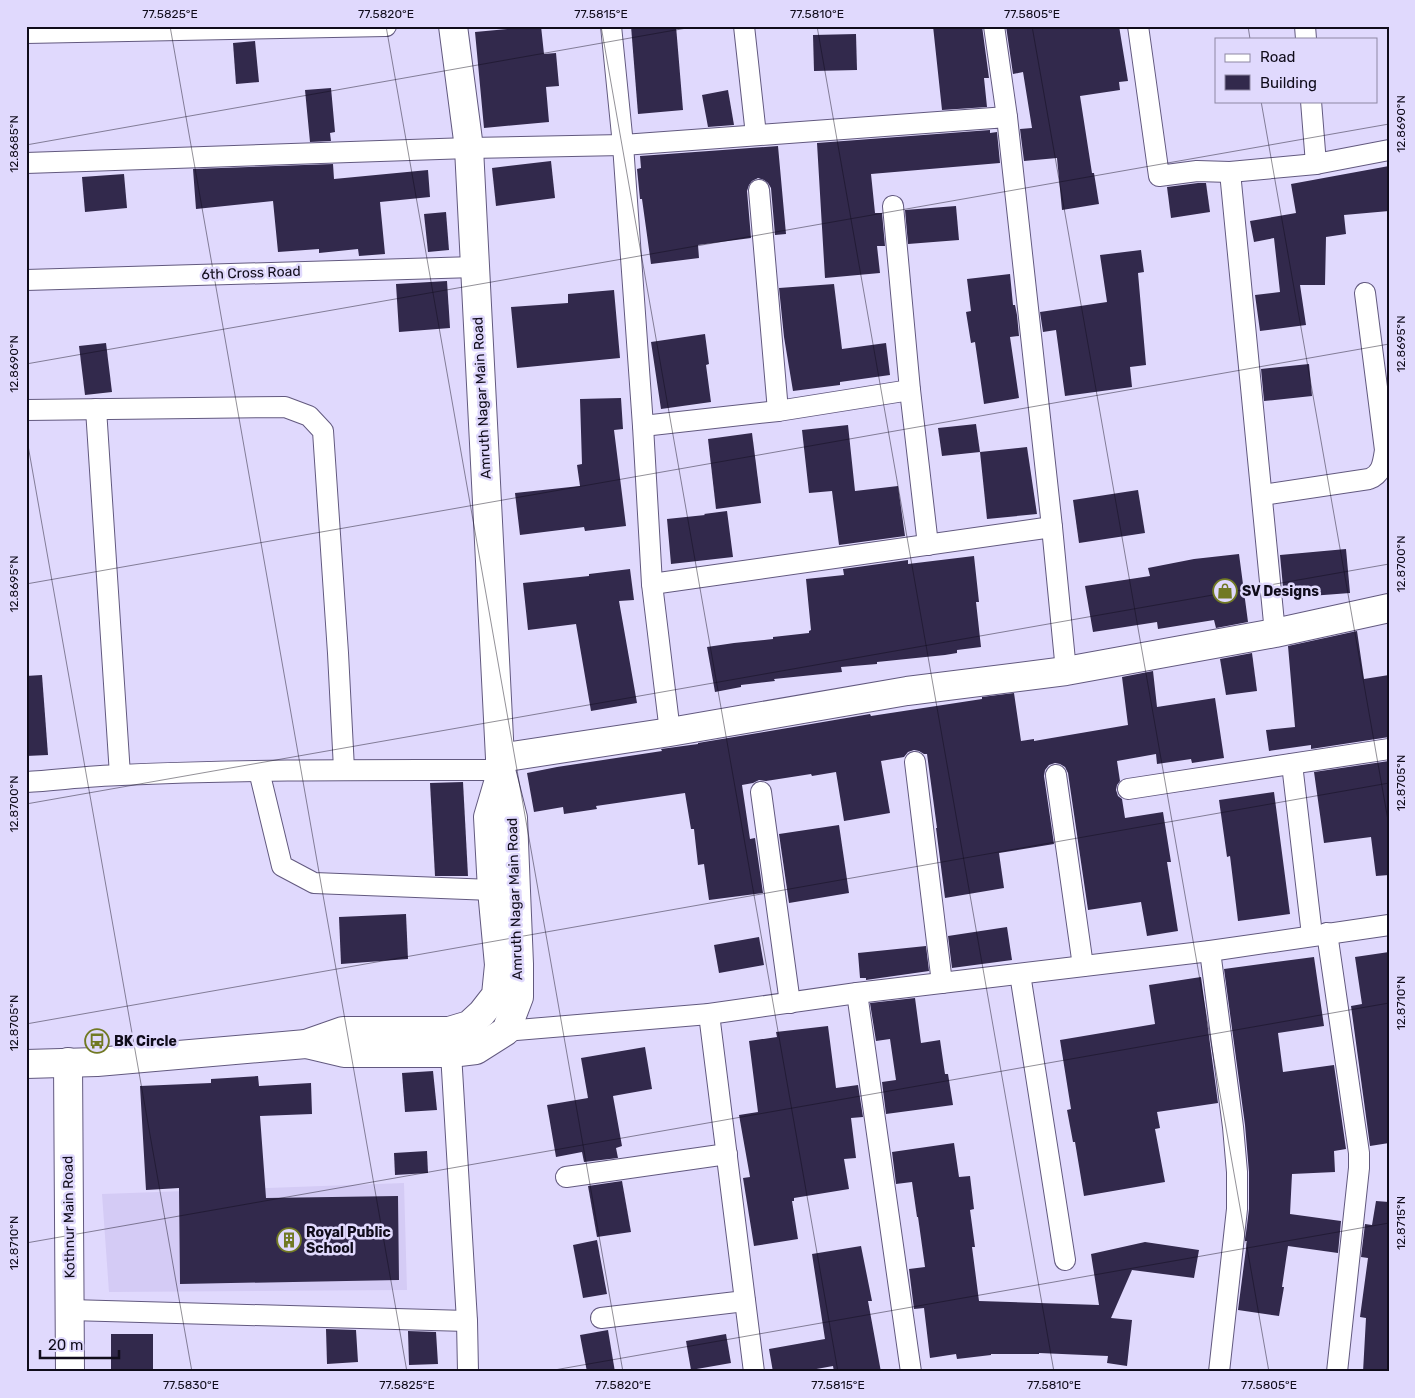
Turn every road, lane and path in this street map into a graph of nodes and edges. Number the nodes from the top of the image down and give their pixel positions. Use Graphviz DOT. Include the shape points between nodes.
graph roads {
  1 [pos="386,26"];
  2 [pos="453,26"];
  3 [pos="611,26"];
  4 [pos="744,26"];
  5 [pos="994,26"];
  6 [pos="1138,26"];
  7 [pos="26,33"];
  8 [pos="1311,102"];
  9 [pos="1007,117"];
  10 [pos="756,135"];
  11 [pos="623,145"];
  12 [pos="469,148"];
  13 [pos="1389,150"];
  14 [pos="26,163"];
  15 [pos="1316,164"];
  16 [pos="1230,172"];
  17 [pos="759,190"];
  18 [pos="893,206"];
  19 [pos="475,267"];
  20 [pos="26,280"];
  21 [pos="1365,294"];
  22 [pos="910,390"];
  23 [pos="96,409"];
  24 [pos="26,410"];
  25 [pos="778,411"];
  26 [pos="643,426"];
  27 [pos="1262,494"];
  28 [pos="1052,527"];
  29 [pos="928,545"];
  30 [pos="652,584"];
  31 [pos="1389,608"];
  32 [pos="1275,633"];
  33 [pos="1066,671"];
  34 [pos="670,732"];
  35 [pos="1389,749"];
  36 [pos="915,762"];
  37 [pos="501,764"];
  38 [pos="1292,764"];
  39 [pos="344,769"];
  40 [pos="260,771"];
  41 [pos="120,774"];
  42 [pos="1056,775"];
  43 [pos="26,782"];
  44 [pos="1128,789"];
  45 [pos="761,792"];
  46 [pos="492,890"];
  47 [pos="1389,924"];
  48 [pos="1319,934"];
  49 [pos="1210,951"];
  50 [pos="1083,966"];
  51 [pos="1020,974"];
  52 [pos="942,983"];
  53 [pos="857,993"];
  54 [pos="790,1003"];
  55 [pos="709,1014"];
  56 [pos="506,1031"];
  57 [pos="306,1044"];
  58 [pos="451,1053"];
  59 [pos="68,1062"];
  60 [pos="26,1064"];
  61 [pos="727,1154"];
  62 [pos="566,1177"];
  63 [pos="1065,1260"];
  64 [pos="745,1301"];
  65 [pos="70,1310"];
  66 [pos="601,1318"];
  67 [pos="467,1321"];
  68 [pos="70,1372"];
  69 [pos="468,1372"];
  70 [pos="754,1372"];
  71 [pos="911,1372"];
  72 [pos="1219,1372"];
  73 [pos="1337,1372"];
  1 -- 7 [label="street"];
  2 -- 12 [label="main road, Amruth Nagar Main Road"];
  3 -- 11 [label="street"];
  4 -- 10 [label="street"];
  5 -- 9 [label="street"];
  6 -- 16 [label="street" via="1159,176 1197,171"];
  8 -- 15 [label="street"];
  9 -- 10 [label="street"];
  9 -- 28 [label="street"];
  10 -- 11 [label="street"];
  11 -- 12 [label="street"];
  11 -- 26 [label="street"];
  12 -- 14 [label="street"];
  12 -- 19 [label="main road, Amruth Nagar Main Road"];
  13 -- 15 [label="street"];
  15 -- 16 [label="street"];
  16 -- 27 [label="street"];
  17 -- 25 [label="street"];
  18 -- 22 [label="street"];
  19 -- 20 [label="street, 6th Cross Road"];
  19 -- 37 [label="main road, Amruth Nagar Main Road"];
  21 -- 27 [label="street" via="1385,450 1380,472 1369,479"];
  22 -- 25 [label="street"];
  22 -- 29 [label="street"];
  23 -- 24 [label="street"];
  23 -- 39 [label="street" via="285,407 310,416 323,431"];
  23 -- 41 [label="street"];
  25 -- 26 [label="street"];
  26 -- 30 [label="street"];
  27 -- 32 [label="street"];
  28 -- 29 [label="street"];
  28 -- 33 [label="street"];
  29 -- 30 [label="street"];
  30 -- 34 [label="street"];
  31 -- 32 [label="main road"];
  32 -- 33 [label="main road"];
  33 -- 34 [label="main road" via="907,691"];
  34 -- 37 [label="main road"];
  35 -- 38 [label="street"];
  36 -- 52 [label="street"];
  37 -- 39 [label="street"];
  37 -- 46 [label="main road, Amruth Nagar Main Road" via="488,817"];
  37 -- 56 [label="main road, Amruth Nagar Main Road" via="513,818 519,964 519,997"];
  38 -- 44 [label="street"];
  38 -- 48 [label="street"];
  39 -- 40 [label="street"];
  40 -- 41 [label="street"];
  40 -- 46 [label="street" via="282,866 314,883"];
  41 -- 43 [label="street"];
  42 -- 50 [label="street"];
  45 -- 54 [label="street"];
  46 -- 57 [label="main road, Amruth Nagar Main Road" via="498,965 496,995 469,1025 449,1031 343,1031"];
  47 -- 48 [label="street"];
  48 -- 49 [label="street"];
  48 -- 73 [label="street" via="1359,1153"];
  49 -- 50 [label="street"];
  49 -- 72 [label="street" via="1237,1172 1237,1209"];
  50 -- 51 [label="street"];
  51 -- 52 [label="street"];
  51 -- 63 [label="street"];
  52 -- 53 [label="street"];
  53 -- 54 [label="street"];
  53 -- 71 [label="street"];
  54 -- 55 [label="street"];
  55 -- 56 [label="street"];
  55 -- 61 [label="street"];
  56 -- 58 [label="main road, Amruth Nagar Main Road" via="476,1050"];
  57 -- 58 [label="main road, Amruth Nagar Main Road" via="344,1053"];
  57 -- 59 [label="main road, Amruth Nagar Main Road"];
  58 -- 67 [label="street"];
  59 -- 60 [label="main road, Amruth Nagar Main Road"];
  59 -- 65 [label="main road, Kothnur Main Road"];
  61 -- 62 [label="street"];
  61 -- 64 [label="street"];
  64 -- 66 [label="street"];
  64 -- 70 [label="street"];
  65 -- 67 [label="street"];
  65 -- 68 [label="main road, Kothnur Main Road"];
  67 -- 69 [label="street"];
}
